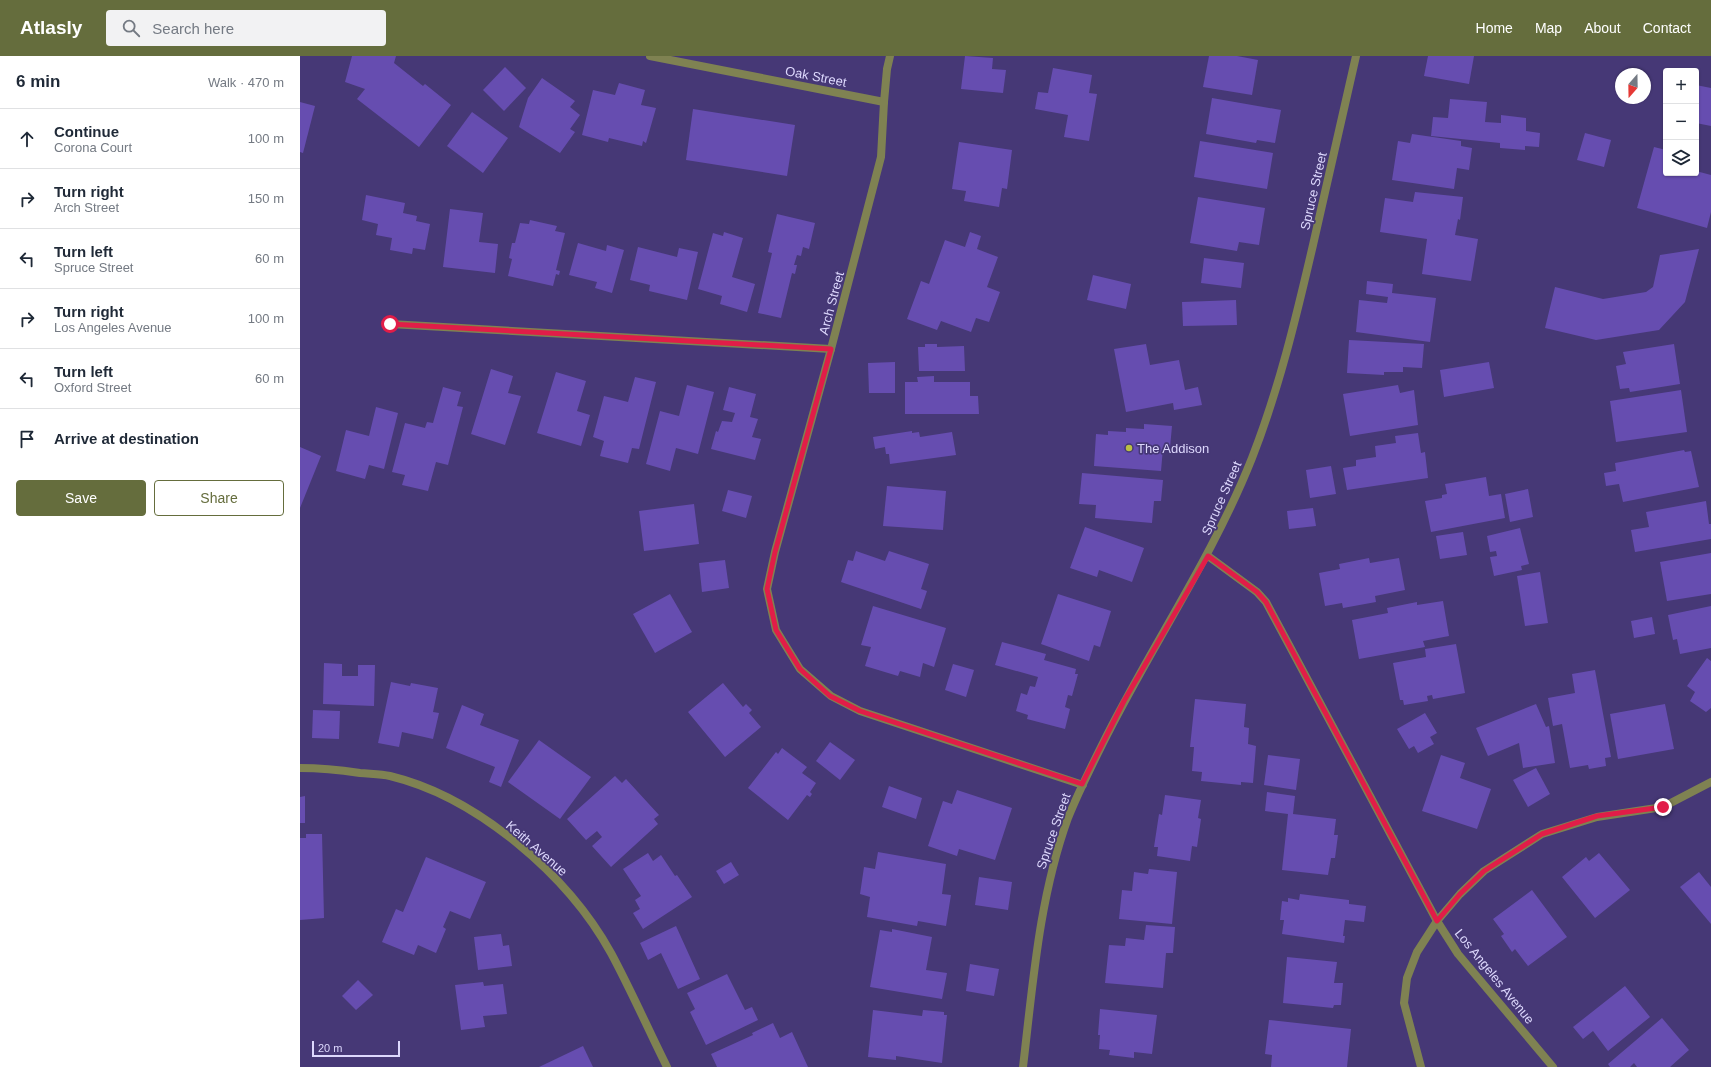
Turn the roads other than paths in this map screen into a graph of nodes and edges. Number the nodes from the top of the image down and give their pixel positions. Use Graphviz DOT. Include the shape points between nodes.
graph roads {
  1 [pos="650,56"];
  2 [pos="890,56"];
  3 [pos="1356,56"];
  4 [pos="884,102"];
  5 [pos="390,324"];
  6 [pos="831,349"];
  7 [pos="1208,556"];
  8 [pos="300,768"];
  9 [pos="1711,782"];
  10 [pos="1082,784"];
  11 [pos="1437,921"];
  12 [pos="667,1067"];
  13 [pos="1023,1067"];
  14 [pos="1421,1067"];
  15 [pos="1553,1067"];
  1 -- 4 [label="street, Oak Street"];
  2 -- 4 [label="street, Arch Street"];
  3 -- 7 [label="street, Spruce Street" via="1291,338 1274,399 1252,458"];
  4 -- 6 [label="street, Arch Street" via="881,157"];
  5 -- 6 [label="street"];
  6 -- 10 [label="street, Arch Street" via="767,589 776,630 800,669 830,696 860,711"];
  7 -- 10 [label="street, Spruce Street" via="1124,701"];
  7 -- 11 [label="street, Los Angeles Avenue" via="1257,592 1266,602"];
  8 -- 12 [label="street, Keith Avenue" via="390,776 428,789 465,806 522,847 569,892 610,952"];
  9 -- 11 [label="street" via="1663,807 1597,816 1542,834 1484,871"];
  10 -- 13 [label="street, Spruce Street" via="1048,884"];
  11 -- 14 [label="street" via="1417,952 1407,978 1404,1003"];
  11 -- 15 [label="street, Los Angeles Avenue" via="1458,954"];
}
